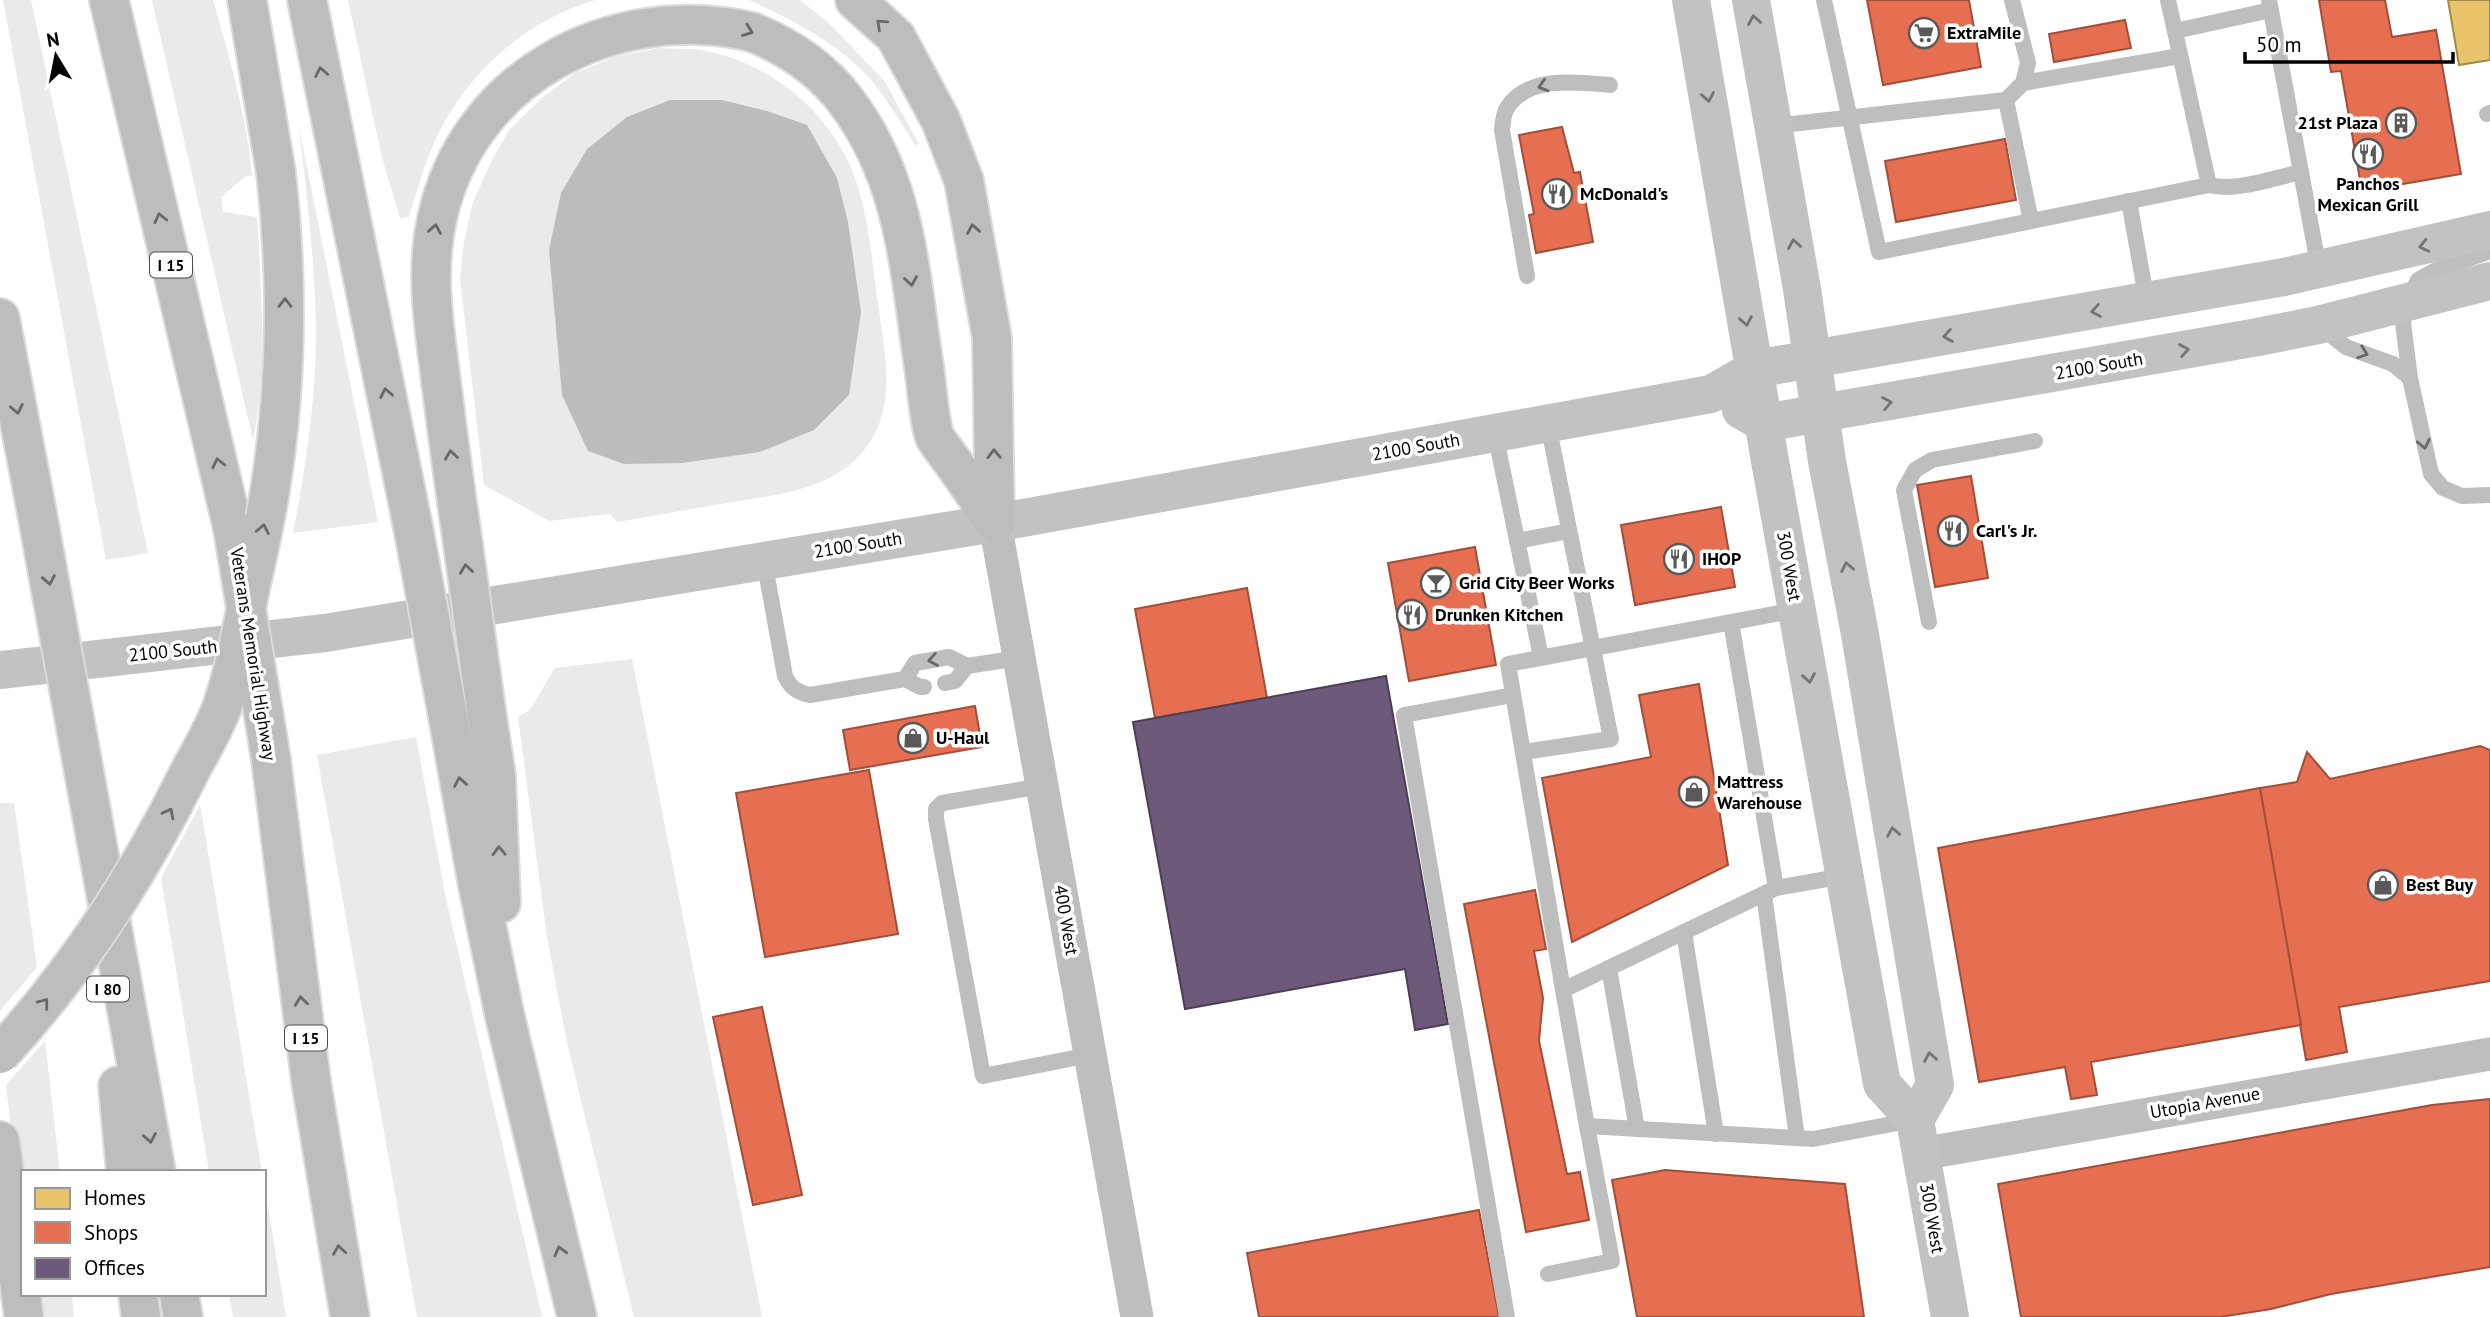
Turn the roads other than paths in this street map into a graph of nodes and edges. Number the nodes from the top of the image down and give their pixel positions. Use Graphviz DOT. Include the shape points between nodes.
graph roads {
  1 [pos="109,0"];
  2 [pos="229,0"];
  3 [pos="247,0"];
  4 [pos="307,0"];
  5 [pos="855,0"];
  6 [pos="1691,0"];
  7 [pos="1751,0"];
  8 [pos="1824,0"];
  9 [pos="2012,0"];
  10 [pos="2168,0"];
  11 [pos="2270,5"];
  12 [pos="2175,31"];
  13 [pos="2180,56"];
  14 [pos="2023,83"];
  15 [pos="1610,85"];
  16 [pos="2006,100"];
  17 [pos="1850,116"];
  18 [pos="268,124"];
  19 [pos="1773,126"];
  20 [pos="2301,173"];
  21 [pos="2208,185"];
  22 [pos="2129,201"];
  23 [pos="2031,221"];
  24 [pos="2490,230"];
  25 [pos="2490,248"];
  26 [pos="2320,271"];
  27 [pos="1527,276"];
  28 [pos="2490,281"];
  29 [pos="2147,302"];
  30 [pos="2407,302"];
  31 [pos="0,318"];
  32 [pos="2318,325"];
  33 [pos="1812,360"];
  34 [pos="1755,369"];
  35 [pos="2410,378"];
  36 [pos="1711,394"];
  37 [pos="1820,414"];
  38 [pos="1548,423"];
  39 [pos="1764,423"];
  40 [pos="1495,432"];
  41 [pos="2035,440"];
  42 [pos="2490,495"];
  43 [pos="995,523"];
  44 [pos="1569,531"];
  45 [pos="1517,541"];
  46 [pos="764,561"];
  47 [pos="1797,610"];
  48 [pos="1731,622"];
  49 [pos="1929,622"];
  50 [pos="1592,648"];
  51 [pos="1541,657"];
  52 [pos="1019,658"];
  53 [pos="967,666"];
  54 [pos="0,670"];
  55 [pos="905,679"];
  56 [pos="945,683"];
  57 [pos="925,687"];
  58 [pos="1513,695"];
  59 [pos="1523,752"];
  60 [pos="1042,786"];
  61 [pos="90,805"];
  62 [pos="1844,876"];
  63 [pos="1770,891"];
  64 [pos="1684,932"];
  65 [pos="1609,968"];
  66 [pos="1563,990"];
  67 [pos="505,1017"];
  68 [pos="2490,1054"];
  69 [pos="0,1055"];
  70 [pos="1090,1055"];
  71 [pos="1587,1126"];
  72 [pos="1637,1129"];
  73 [pos="1716,1134"];
  74 [pos="1918,1137"];
  75 [pos="1797,1138"];
  76 [pos="0,1141"];
  77 [pos="126,1170"];
  78 [pos="156,1170"];
  79 [pos="1548,1274"];
  80 [pos="21,1295"];
  81 [pos="21,1296"];
  82 [pos="138,1296"];
  83 [pos="178,1296"];
  84 [pos="24,1317"];
  85 [pos="141,1317"];
  86 [pos="183,1317"];
  87 [pos="350,1317"];
  88 [pos="577,1317"];
  89 [pos="1137,1317"];
  90 [pos="1507,1317"];
  91 [pos="1950,1317"];
  87 -- 1 [label="highway, Veterans Memorial Highway / I 15, one-way, bridge" via="311,1081 271,759 233,530"];
  2 -- 18 [label="highway"];
  3 -- 18 [label="highway"];
  67 -- 4 [label="highway, one-way, bridge" via="414,531"];
  43 -- 5 [label="highway, one-way" via="992,338 964,181 942,121 896,37"];
  6 -- 34 [label="main road, 300 West, one-way"];
  19 -- 7 [label="main road, one-way"];
  8 -- 17 [label="lane"];
  9 -- 14 [label="lane" via="2028,63"];
  10 -- 12 [label="lane"];
  11 -- 12 [label="lane"];
  11 -- 20 [label="lane"];
  12 -- 13 [label="lane"];
  13 -- 14 [label="lane"];
  13 -- 21 [label="lane"];
  14 -- 16 [label="lane"];
  15 -- 27 [label="lane, one-way" via="1545,85 1520,96 1506,110 1502,130"];
  16 -- 17 [label="lane"];
  16 -- 23 [label="lane"];
  17 -- 19 [label="lane"];
  17 -- 23 [label="lane" via="1879,252"];
  69 -- 18 [label="highway, one-way, bridge" via="79,956 155,839 221,710 234,667 261,540 280,415 283,240"];
  33 -- 19 [label="main road, one-way"];
  20 -- 21 [label="lane" via="2234,186"];
  20 -- 26 [label="lane"];
  21 -- 22 [label="lane"];
  22 -- 23 [label="lane"];
  22 -- 29 [label="lane"];
  24 -- 26 [label="main road, 2100 South, one-way"];
  25 -- 30 [label="lane" via="2418,280"];
  26 -- 29 [label="main road, 2100 South"];
  28 -- 30 [label="main road, 2100 South"];
  29 -- 33 [label="main road, 2100 South, one-way"];
  30 -- 32 [label="main road, 2100 South"];
  30 -- 35 [label="lane" via="2403,323"];
  31 -- 61 [label="highway, one-way, bridge"];
  32 -- 35 [label="lane, one-way" via="2346,346 2393,364"];
  37 -- 32 [label="main road, 2100 South, one-way"];
  33 -- 34 [label="main road, 2100 South"];
  33 -- 37 [label="main road"];
  34 -- 36 [label="main road, 2100 South"];
  34 -- 39 [label="main road, 300 West"];
  35 -- 42 [label="lane, one-way" via="2431,474 2443,488 2462,496"];
  36 -- 38 [label="main road, 2100 South"];
  36 -- 39 [label="main road"];
  37 -- 39 [label="main road, 2100 South"];
  74 -- 37 [label="main road, one-way" via="1934,1085"];
  38 -- 40 [label="main road, 2100 South"];
  38 -- 44 [label="lane"];
  39 -- 47 [label="main road, 300 West"];
  40 -- 43 [label="main road, 2100 South"];
  40 -- 45 [label="lane"];
  41 -- 49 [label="lane" via="1932,460 1915,470 1904,490"];
  43 -- 46 [label="main road, 2100 South"];
  43 -- 52 [label="street, 400 West"];
  67 -- 43 [label="highway, one-way, bridge" via="496,776 430,291 434,231 453,171 471,135 518,76 572,39 637,20 672,17 734,26 784,47 819,72 854,113 879,155 895,196 906,247 934,435"];
  44 -- 45 [label="lane"];
  44 -- 50 [label="lane"];
  45 -- 51 [label="lane"];
  46 -- 54 [label="main road, 2100 South" via="325,633"];
  46 -- 55 [label="lane" via="789,685 810,695"];
  47 -- 48 [label="lane"];
  47 -- 62 [label="main road, 300 West, one-way"];
  48 -- 50 [label="lane"];
  48 -- 63 [label="lane"];
  50 -- 51 [label="lane"];
  50 -- 59 [label="lane" via="1611,739"];
  51 -- 58 [label="lane" via="1508,664"];
  52 -- 53 [label="lane"];
  52 -- 60 [label="street, 400 West"];
  53 -- 55 [label="lane, one-way" via="949,657 915,663"];
  53 -- 56 [label="lane" via="955,681"];
  55 -- 57 [label="lane"];
  58 -- 59 [label="lane"];
  58 -- 90 [label="lane" via="1404,715"];
  59 -- 66 [label="lane"];
  60 -- 70 [label="street, 400 West"];
  60 -- 70 [label="lane" via="942,803 936,809 936,819 983,1076"];
  61 -- 77 [label="highway, I 80"];
  61 -- 78 [label="highway, one-way"];
  62 -- 63 [label="lane"];
  62 -- 74 [label="main road, 300 West" via="1882,1084"];
  63 -- 64 [label="lane"];
  63 -- 75 [label="lane"];
  64 -- 65 [label="lane"];
  64 -- 73 [label="lane"];
  65 -- 66 [label="lane"];
  65 -- 72 [label="lane"];
  66 -- 71 [label="lane"];
  88 -- 67 [label="highway, one-way"];
  68 -- 74 [label="street, Utopia Avenue"];
  70 -- 89 [label="street, 400 West"];
  71 -- 72 [label="lane"];
  71 -- 79 [label="lane" via="1612,1261"];
  72 -- 73 [label="lane"];
  73 -- 75 [label="lane"];
  74 -- 75 [label="lane"];
  74 -- 91 [label="main road, 300 West"];
  76 -- 80 [label="highway"];
  81 -- 84 [label="highway"];
  82 -- 85 [label="highway"];
  83 -- 86 [label="highway"];
}
